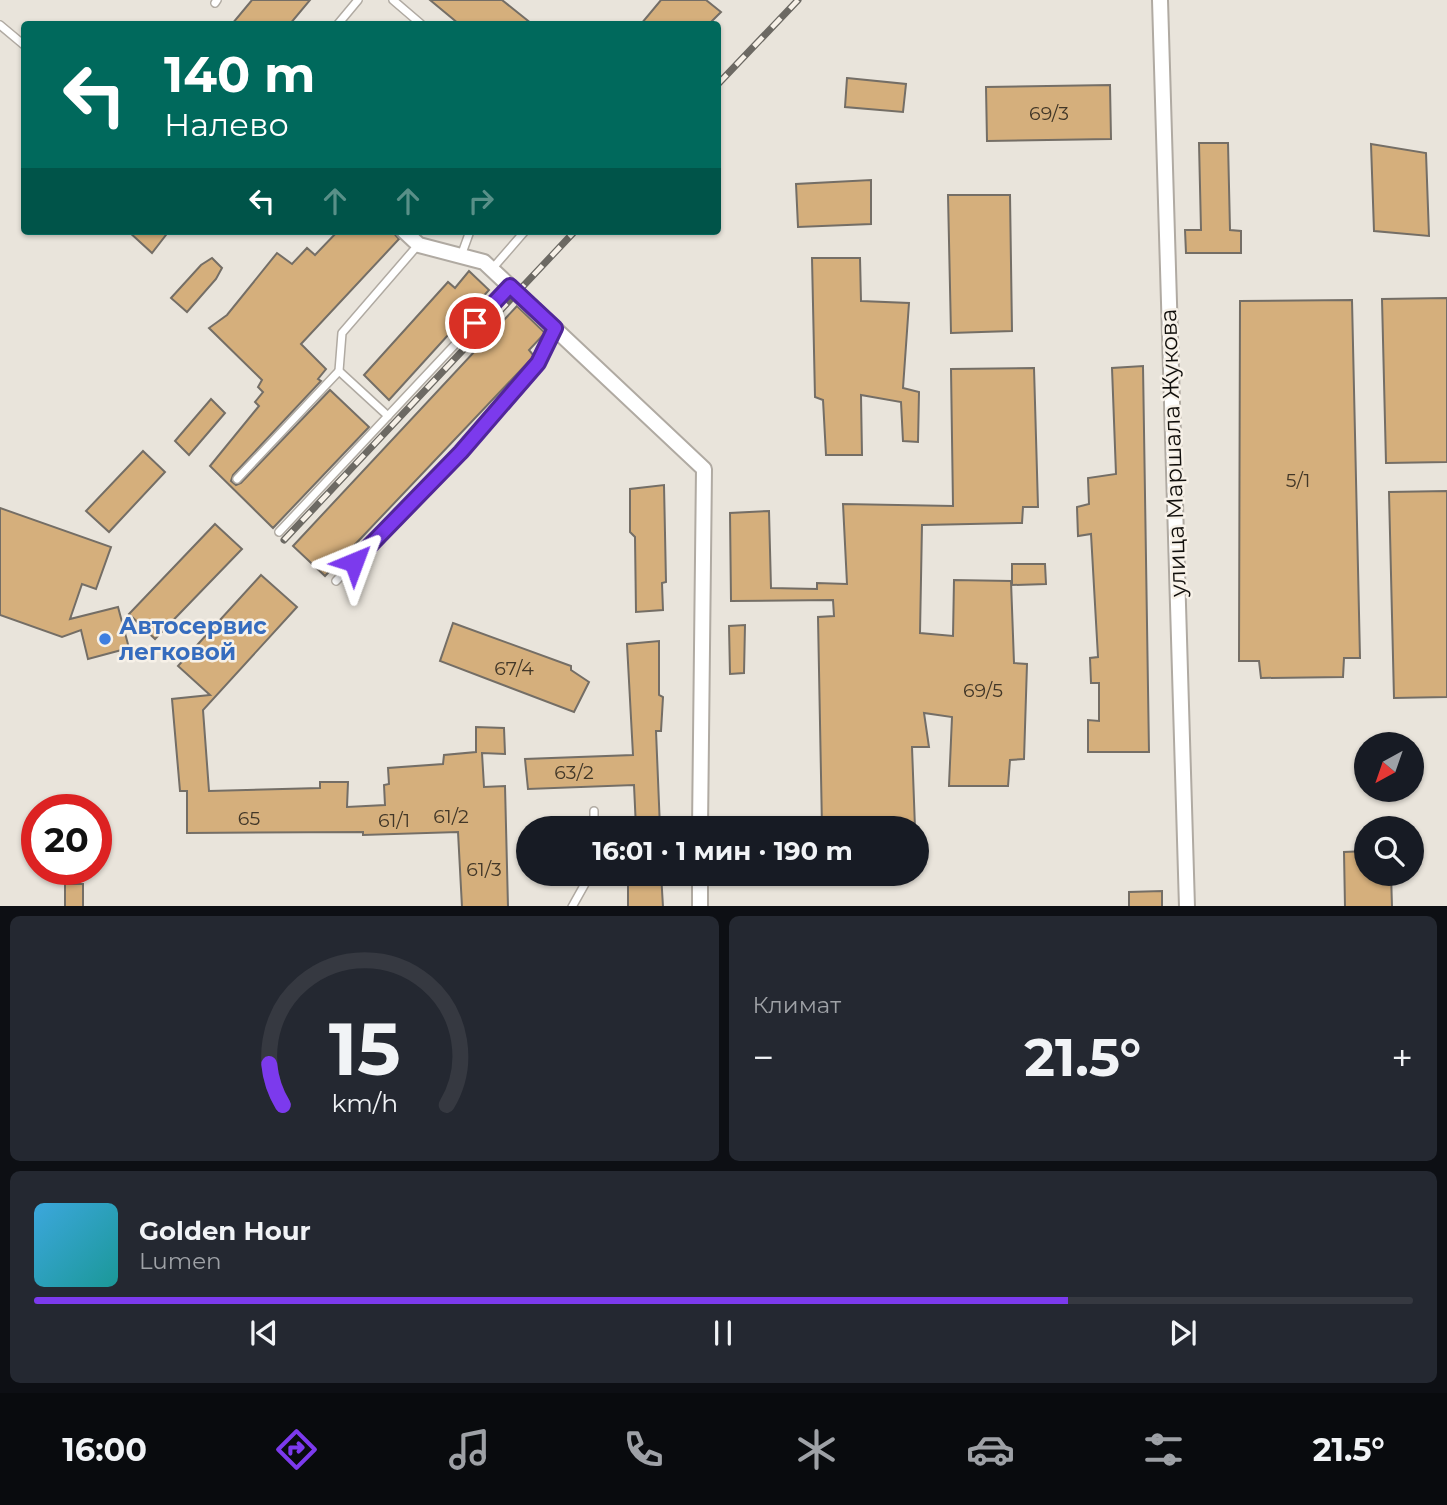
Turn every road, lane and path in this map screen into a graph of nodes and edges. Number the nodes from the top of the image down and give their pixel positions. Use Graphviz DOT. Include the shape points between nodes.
graph roads {
  1 [pos="358,0"];
  2 [pos="393,0"];
  3 [pos="1160,0"];
  4 [pos="340,21"];
  5 [pos="418,21"];
  6 [pos="0,24"];
  7 [pos="21,42"];
  8 [pos="409,235"];
  9 [pos="469,235"];
  10 [pos="522,235"];
  11 [pos="419,244"];
  12 [pos="461,256"];
  13 [pos="492,269"];
  14 [pos="510,286"];
  15 [pos="555,328"];
  16 [pos="339,371"];
  17 [pos="387,416"];
  18 [pos="237,479"];
  19 [pos="279,532"];
  20 [pos="336,581"];
  21 [pos="594,811"];
  22 [pos="594,816"];
  23 [pos="700,816"];
  24 [pos="584,886"];
  25 [pos="700,886"];
  26 [pos="572,906"];
  27 [pos="700,906"];
  28 [pos="1187,906"];
  1 -- 4 [label="lane"];
  2 -- 5 [label="lane"];
  3 -- 28 [label="street, улица Маршала Жукова"];
  6 -- 7 [label="lane"];
  8 -- 11 [label="street"];
  9 -- 12 [label="lane"];
  10 -- 13 [label="lane"];
  11 -- 12 [label="street"];
  11 -- 16 [label="lane" via="342,332"];
  12 -- 13 [label="street"];
  13 -- 14 [label="street"];
  14 -- 15 [label="street"];
  14 -- 17 [label="lane"];
  15 -- 20 [label="lane" via="538,363 521,383"];
  15 -- 23 [label="street" via="704,469"];
  16 -- 17 [label="lane"];
  16 -- 18 [label="lane"];
  17 -- 19 [label="lane"];
  21 -- 22 [label="lane"];
  24 -- 26 [label="lane"];
  25 -- 27 [label="street"];
}
